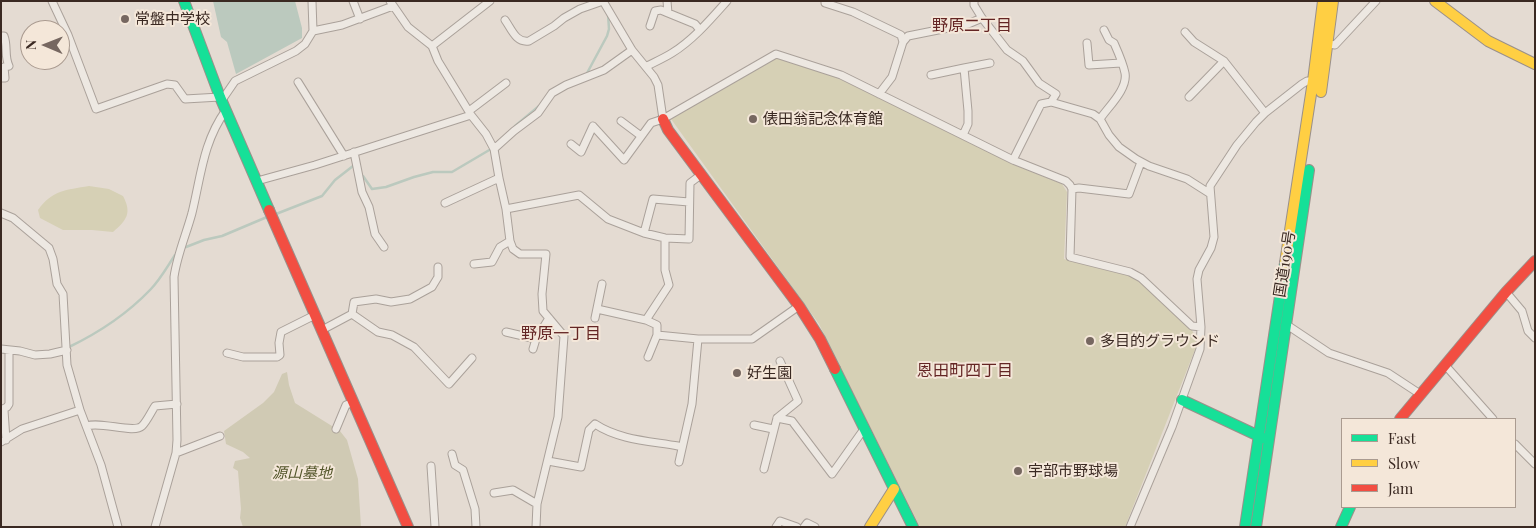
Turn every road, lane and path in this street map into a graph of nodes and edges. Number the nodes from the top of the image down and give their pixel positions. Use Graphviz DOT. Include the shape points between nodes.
graph roads {
  1 [pos="52,1"];
  2 [pos="184,1"];
  3 [pos="312,1"];
  4 [pos="353,1"];
  5 [pos="490,1"];
  6 [pos="603,1"];
  7 [pos="668,1"];
  8 [pos="727,1"];
  9 [pos="825,1"];
  10 [pos="974,1"];
  11 [pos="1323,1"];
  12 [pos="1333,1"];
  13 [pos="1376,1"];
  14 [pos="1435,1"];
  15 [pos="392,3"];
  16 [pos="668,13"];
  17 [pos="360,18"];
  18 [pos="982,18"];
  19 [pos="505,20"];
  20 [pos="650,26"];
  21 [pos="700,30"];
  22 [pos="1104,30"];
  23 [pos="313,31"];
  24 [pos="1185,32"];
  25 [pos="1,36"];
  26 [pos="516,38"];
  27 [pos="903,42"];
  28 [pos="508,43"];
  29 [pos="1087,43"];
  30 [pos="1329,44"];
  31 [pos="432,46"];
  32 [pos="632,50"];
  33 [pos="1224,61"];
  34 [pos="990,63"];
  35 [pos="1122,63"];
  36 [pos="1535,64"];
  37 [pos="647,66"];
  38 [pos="964,68"];
  39 [pos="931,75"];
  40 [pos="1,78"];
  41 [pos="1318,81"];
  42 [pos="298,82"];
  43 [pos="506,83"];
  44 [pos="879,94"];
  45 [pos="1189,97"];
  46 [pos="221,99"];
  47 [pos="1051,102"];
  48 [pos="226,110"];
  49 [pos="470,113"];
  50 [pos="1265,113"];
  51 [pos="1100,118"];
  52 [pos="663,119"];
  53 [pos="621,121"];
  54 [pos="963,135"];
  55 [pos="641,136"];
  56 [pos="571,144"];
  57 [pos="494,150"];
  58 [pos="354,152"];
  59 [pos="344,156"];
  60 [pos="1013,160"];
  61 [pos="1141,162"];
  62 [pos="702,174"];
  63 [pos="499,178"];
  64 [pos="257,181"];
  65 [pos="1072,189"];
  66 [pos="1209,192"];
  67 [pos="689,202"];
  68 [pos="445,203"];
  69 [pos="506,209"];
  70 [pos="1,213"];
  71 [pos="644,233"];
  72 [pos="665,238"];
  73 [pos="510,241"];
  74 [pos="384,247"];
  75 [pos="1535,261"];
  76 [pos="474,264"];
  77 [pos="438,268"];
  78 [pos="602,284"];
  79 [pos="1506,292"];
  80 [pos="799,306"];
  81 [pos="597,309"];
  82 [pos="352,314"];
  83 [pos="315,315"];
  84 [pos="549,318"];
  85 [pos="595,318"];
  86 [pos="646,320"];
  87 [pos="1287,325"];
  88 [pos="1201,327"];
  89 [pos="322,330"];
  90 [pos="506,332"];
  91 [pos="657,335"];
  92 [pos="1535,338"];
  93 [pos="536,339"];
  94 [pos="698,339"];
  95 [pos="533,349"];
  96 [pos="5,350"];
  97 [pos="67,350"];
  98 [pos="227,354"];
  99 [pos="648,357"];
  100 [pos="472,358"];
  101 [pos="780,361"];
  102 [pos="1445,365"];
  103 [pos="1420,394"];
  104 [pos="1182,400"];
  105 [pos="354,402"];
  106 [pos="177,404"];
  107 [pos="2,410"];
  108 [pos="80,410"];
  109 [pos="777,418"];
  110 [pos="1401,418"];
  111 [pos="1491,418"];
  112 [pos="754,425"];
  113 [pos="86,426"];
  114 [pos="336,429"];
  115 [pos="774,429"];
  116 [pos="864,429"];
  117 [pos="220,436"];
  118 [pos="1258,436"];
  119 [pos="1269,440"];
  120 [pos="4,441"];
  121 [pos="1516,445"];
  122 [pos="678,446"];
  123 [pos="176,453"];
  124 [pos="452,454"];
  125 [pos="548,461"];
  126 [pos="679,462"];
  127 [pos="1535,464"];
  128 [pos="431,466"];
  129 [pos="764,469"];
  130 [pos="894,489"];
  131 [pos="494,493"];
  132 [pos="537,504"];
  133 [pos="1350,508"];
  134 [pos="118,527"];
  135 [pos="155,527"];
  136 [pos="408,527"];
  137 [pos="435,527"];
  138 [pos="476,527"];
  139 [pos="536,527"];
  140 [pos="776,527"];
  141 [pos="797,527"];
  142 [pos="804,527"];
  143 [pos="815,527"];
  144 [pos="870,527"];
  145 [pos="913,527"];
  146 [pos="1130,527"];
  147 [pos="1245,527"];
  148 [pos="1256,527"];
  149 [pos="1341,527"];
  1 -- 46 [label="street" via="96,109 167,84 174,85 184,100"];
  2 -- 46 [label="main road"];
  3 -- 23 [label="street"];
  4 -- 17 [label="street"];
  5 -- 31 [label="street"];
  6 -- 26 [label="street" via="580,9 529,41"];
  6 -- 32 [label="street"];
  7 -- 16 [label="street"];
  8 -- 21 [label="street"];
  9 -- 27 [label="street" via="830,6 853,12 901,35"];
  10 -- 18 [label="street"];
  11 -- 41 [label="main road, 国道190号"];
  12 -- 30 [label="main road, 国道190号"];
  13 -- 30 [label="street" via="1335,45"];
  14 -- 36 [label="main road" via="1488,41"];
  15 -- 17 [label="street"];
  15 -- 31 [label="street" via="408,27"];
  16 -- 20 [label="street" via="655,12"];
  16 -- 21 [label="street" via="695,24"];
  17 -- 23 [label="street"];
  18 -- 27 [label="street" via="968,24 908,36"];
  18 -- 47 [label="street" via="1039,83 1056,94"];
  19 -- 26 [label="street"];
  21 -- 37 [label="street" via="672,53"];
  22 -- 35 [label="street" via="1109,40 1114,42"];
  23 -- 46 [label="street" via="296,51 235,81"];
  24 -- 33 [label="street" via="1194,42"];
  25 -- 40 [label="street" via="6,38 5,56 9,66 4,67 5,78"];
  26 -- 28 [label="street"];
  27 -- 44 [label="street" via="892,77"];
  29 -- 35 [label="street" via="1089,65"];
  30 -- 41 [label="main road, 国道190号"];
  31 -- 49 [label="street"];
  32 -- 37 [label="street"];
  32 -- 57 [label="street" via="604,70 552,93 538,112"];
  33 -- 45 [label="street"];
  33 -- 50 [label="street"];
  34 -- 38 [label="street"];
  35 -- 51 [label="street" via="1125,81"];
  37 -- 52 [label="street" via="658,85"];
  38 -- 39 [label="street"];
  38 -- 54 [label="street" via="968,124"];
  41 -- 50 [label="street" via="1302,84"];
  41 -- 87 [label="main road, 国道190号"];
  41 -- 118 [label="main road, 国道190号"];
  42 -- 59 [label="street"];
  43 -- 49 [label="street"];
  44 -- 52 [label="street" via="841,74 776,54"];
  44 -- 54 [label="street"];
  46 -- 48 [label="main road"];
  47 -- 51 [label="street"];
  47 -- 60 [label="street" via="1040,104"];
  48 -- 64 [label="main road"];
  48 -- 106 [label="street" via="215,125 205,153 192,214 176,262"];
  49 -- 57 [label="street"];
  49 -- 58 [label="street"];
  50 -- 66 [label="street" via="1237,145"];
  51 -- 61 [label="street" via="1109,136"];
  52 -- 55 [label="street" via="650,123"];
  52 -- 62 [label="main road"];
  53 -- 55 [label="street"];
  54 -- 60 [label="street"];
  55 -- 56 [label="street" via="624,160 593,126 581,152"];
  57 -- 63 [label="street"];
  58 -- 59 [label="street"];
  58 -- 74 [label="street" via="375,234"];
  59 -- 64 [label="street"];
  60 -- 65 [label="street" via="1066,182"];
  61 -- 65 [label="street" via="1129,194"];
  61 -- 66 [label="street" via="1187,178"];
  62 -- 67 [label="street" via="690,183"];
  62 -- 80 [label="main road"];
  63 -- 68 [label="street"];
  63 -- 69 [label="street"];
  64 -- 83 [label="main road"];
  65 -- 88 [label="street" via="1070,258 1130,272 1141,278 1192,326"];
  66 -- 88 [label="street" via="1214,237 1197,280"];
  67 -- 71 [label="street" via="653,199"];
  67 -- 72 [label="street" via="689,238"];
  69 -- 71 [label="street" via="579,195 608,219"];
  69 -- 73 [label="street"];
  70 -- 97 [label="street" via="13,218 49,248 57,284 63,294"];
  71 -- 72 [label="street"];
  72 -- 86 [label="street" via="668,285"];
  73 -- 76 [label="street" via="500,247 492,262"];
  73 -- 84 [label="street" via="520,254 546,254 542,294 543,311"];
  75 -- 79 [label="main road"];
  77 -- 82 [label="street" via="438,277 432,287 410,299 391,302 376,298 354,302"];
  78 -- 81 [label="street"];
  79 -- 92 [label="street" via="1522,311 1528,331"];
  79 -- 102 [label="main road"];
  80 -- 94 [label="street" via="752,339"];
  80 -- 116 [label="main road" via="820,339"];
  81 -- 85 [label="street"];
  81 -- 86 [label="street"];
  82 -- 89 [label="street"];
  82 -- 100 [label="street" via="378,332 392,335 414,347 449,384"];
  83 -- 89 [label="main road"];
  83 -- 98 [label="street" via="281,332 280,355 277,357"];
  84 -- 93 [label="street"];
  84 -- 125 [label="street" via="564,336 558,418"];
  86 -- 91 [label="street" via="657,324"];
  87 -- 103 [label="street" via="1329,353 1388,373"];
  87 -- 119 [label="main road, 国道190号"];
  88 -- 104 [label="street" via="1200,349"];
  89 -- 105 [label="main road"];
  90 -- 93 [label="street"];
  91 -- 94 [label="street"];
  91 -- 99 [label="street"];
  93 -- 95 [label="street"];
  94 -- 126 [label="street" via="692,404"];
  96 -- 97 [label="street" via="35,356"];
  96 -- 107 [label="street" via="9,404"];
  97 -- 108 [label="street" via="67,365"];
  101 -- 109 [label="street" via="798,400"];
  102 -- 103 [label="main road"];
  102 -- 111 [label="street"];
  103 -- 110 [label="main road"];
  104 -- 118 [label="main road"];
  104 -- 146 [label="street"];
  105 -- 114 [label="street" via="346,405"];
  105 -- 136 [label="main road"];
  106 -- 113 [label="street" via="156,406 141,428 134,430 94,423"];
  106 -- 123 [label="street"];
  107 -- 120 [label="street"];
  108 -- 113 [label="street"];
  108 -- 120 [label="street" via="22,429"];
  109 -- 115 [label="street"];
  109 -- 116 [label="street" via="792,421 832,474"];
  112 -- 115 [label="street"];
  113 -- 134 [label="street" via="101,465"];
  115 -- 129 [label="street"];
  116 -- 130 [label="main road"];
  117 -- 123 [label="street"];
  118 -- 119 [label="main road"];
  118 -- 147 [label="main road, 国道190号"];
  119 -- 148 [label="main road, 国道190号"];
  121 -- 127 [label="street"];
  122 -- 125 [label="street" via="623,436 595,424 589,430 582,467"];
  123 -- 135 [label="street"];
  124 -- 138 [label="street" via="455,465 463,470 475,509"];
  125 -- 132 [label="street"];
  128 -- 137 [label="street"];
  130 -- 144 [label="main road"];
  130 -- 145 [label="main road"];
  131 -- 132 [label="street" via="513,490"];
  132 -- 139 [label="street"];
  133 -- 149 [label="main road"];
  140 -- 141 [label="street" via="780,521"];
  142 -- 143 [label="street" via="807,523"];
}
